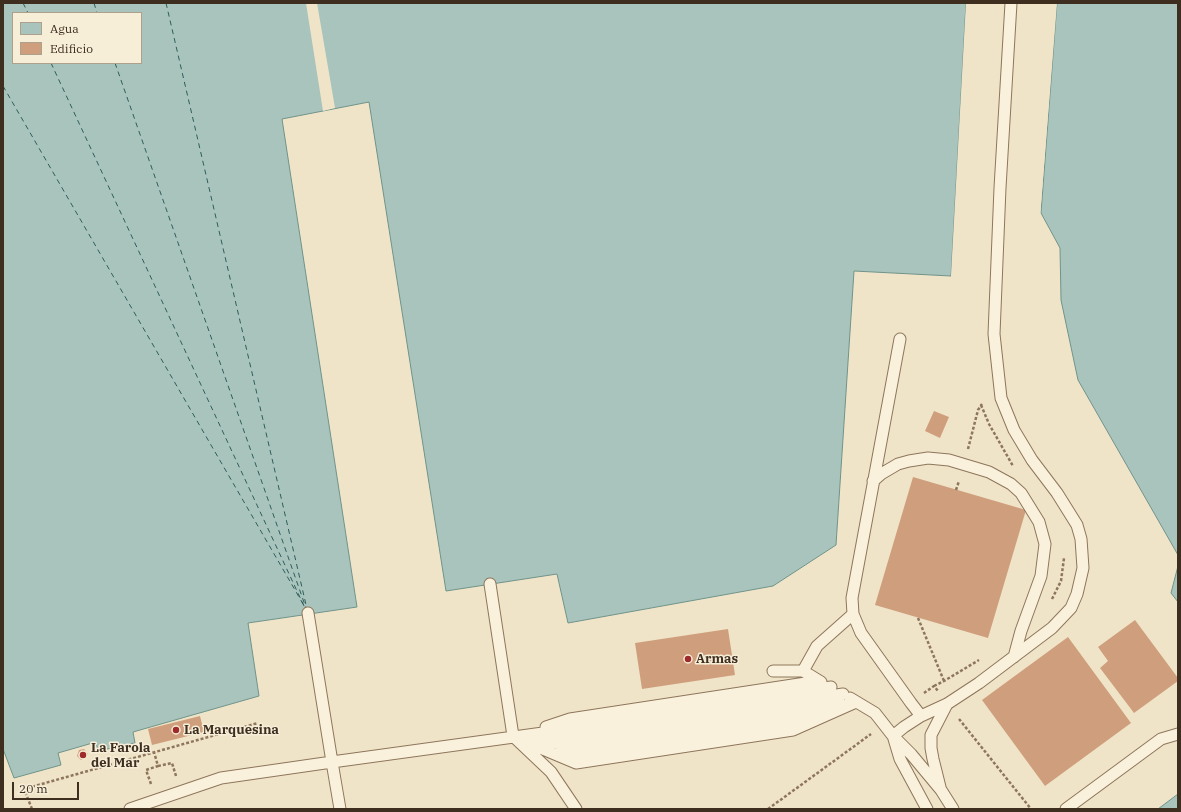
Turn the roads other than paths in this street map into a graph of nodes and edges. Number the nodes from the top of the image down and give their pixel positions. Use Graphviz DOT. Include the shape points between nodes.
graph roads {
  1 [pos="1011,3"];
  2 [pos="900,339"];
  3 [pos="873,481"];
  4 [pos="490,584"];
  5 [pos="308,613"];
  6 [pos="853,614"];
  7 [pos="1014,656"];
  8 [pos="773,670"];
  9 [pos="803,671"];
  10 [pos="820,681"];
  11 [pos="830,687"];
  12 [pos="843,694"];
  13 [pos="856,702"];
  14 [pos="947,704"];
  15 [pos="921,716"];
  16 [pos="1178,734"];
  17 [pos="513,736"];
  18 [pos="893,736"];
  19 [pos="332,762"];
  20 [pos="941,790"];
  21 [pos="130,809"];
  22 [pos="340,809"];
  23 [pos="576,809"];
  24 [pos="927,809"];
  25 [pos="953,809"];
  26 [pos="1066,809"];
  1 -- 7 [label="lane" via="994,334 1001,398 1014,430 1077,525 1083,553 1080,583 1071,608 1052,628"];
  2 -- 3 [label="lane"];
  3 -- 6 [label="lane" via="852,598"];
  3 -- 7 [label="lane" via="898,464 928,458 949,460 989,472 1011,484 1021,493 1040,522 1045,544 1041,576"];
  4 -- 17 [label="lane"];
  5 -- 19 [label="lane"];
  6 -- 9 [label="lane" via="817,646"];
  6 -- 15 [label="lane" via="861,633"];
  7 -- 14 [label="lane"];
  8 -- 9 [label="lane"];
  9 -- 10 [label="lane"];
  10 -- 11 [label="lane"];
  10 -- 17 [label="lane" via="570,720"];
  11 -- 12 [label="lane"];
  11 -- 17 [label="lane"];
  12 -- 13 [label="lane"];
  12 -- 17 [label="lane" via="572,737"];
  13 -- 17 [label="lane" via="574,745"];
  13 -- 17 [label="lane" via="793,730 576,763"];
  13 -- 18 [label="lane" via="875,713"];
  14 -- 15 [label="lane"];
  14 -- 20 [label="lane" via="931,735 933,759"];
  15 -- 18 [label="lane"];
  16 -- 26 [label="lane" via="1162,740"];
  17 -- 19 [label="lane"];
  17 -- 23 [label="lane" via="551,772"];
  18 -- 20 [label="lane"];
  18 -- 24 [label="lane" via="900,759"];
  19 -- 21 [label="lane" via="221,778"];
  19 -- 22 [label="lane"];
  20 -- 25 [label="lane"];
}
